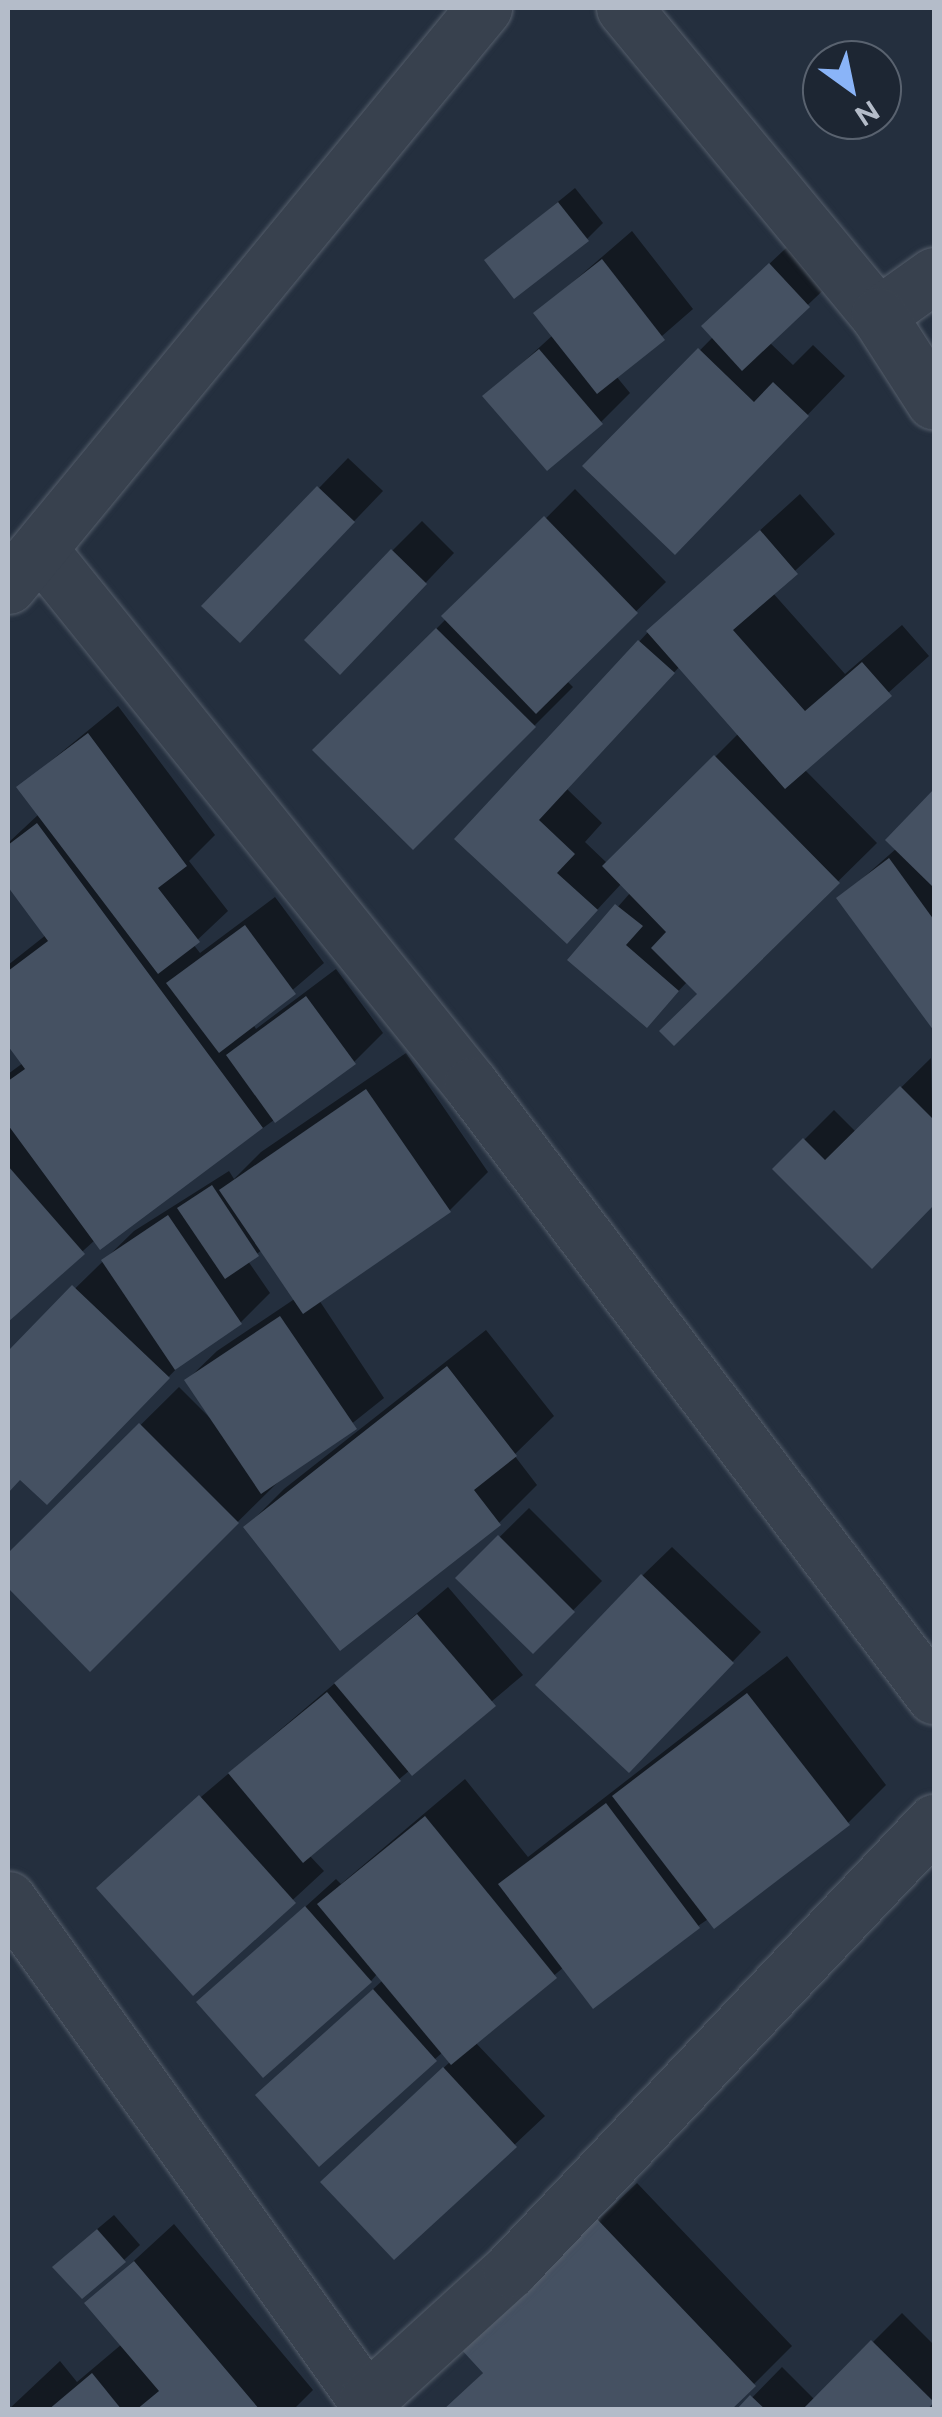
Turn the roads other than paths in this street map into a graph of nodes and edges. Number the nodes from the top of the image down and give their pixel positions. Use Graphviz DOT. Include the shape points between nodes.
graph roads {
  1 [pos="484,8"];
  2 [pos="624,8"];
  3 [pos="934,275"];
  4 [pos="878,314"];
  5 [pos="934,402"];
  6 [pos="24,568"];
  7 [pos="934,1696"];
  8 [pos="934,1822"];
  9 [pos="8,1899"];
  10 [pos="369,2405"];
  1 -- 6 [label="street"];
  2 -- 4 [label="street"];
  3 -- 4 [label="street"];
  4 -- 5 [label="street"];
  6 -- 7 [label="street" via="471,1085"];
  8 -- 10 [label="street" via="510,2270"];
  9 -- 10 [label="street"];
}
